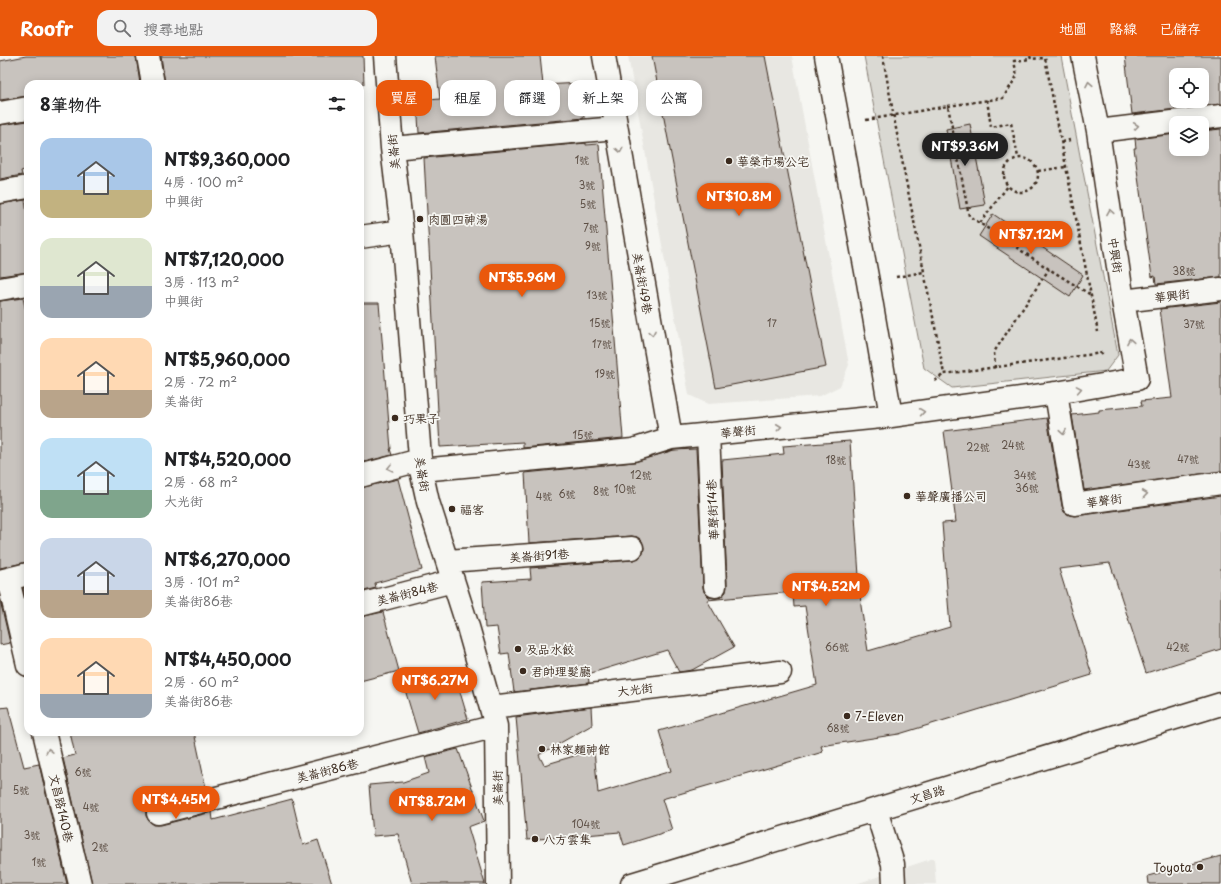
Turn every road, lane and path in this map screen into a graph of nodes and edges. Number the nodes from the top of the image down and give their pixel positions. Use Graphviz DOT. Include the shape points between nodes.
graph roads {
  1 [pos="148,56"];
  2 [pos="385,56"];
  3 [pos="604,56"];
  4 [pos="826,56"];
  5 [pos="883,56"];
  6 [pos="1083,56"];
  7 [pos="1031,58"];
  8 [pos="152,80"];
  9 [pos="987,100"];
  10 [pos="948,106"];
  11 [pos="24,109"];
  12 [pos="0,113"];
  13 [pos="893,115"];
  14 [pos="1221,116"];
  15 [pos="616,128"];
  16 [pos="1098,131"];
  17 [pos="392,148"];
  18 [pos="1018,157"];
  19 [pos="1066,167"];
  20 [pos="1038,171"];
  21 [pos="1008,186"];
  22 [pos="24,188"];
  23 [pos="0,192"];
  24 [pos="980,224"];
  25 [pos="402,231"];
  26 [pos="364,236"];
  27 [pos="1049,269"];
  28 [pos="24,285"];
  29 [pos="0,289"];
  30 [pos="1221,289"];
  31 [pos="1090,295"];
  32 [pos="1123,301"];
  33 [pos="1099,339"];
  34 [pos="1101,346"];
  35 [pos="995,368"];
  36 [pos="1137,379"];
  37 [pos="1056,393"];
  38 [pos="891,416"];
  39 [pos="708,434"];
  40 [pos="671,438"];
  41 [pos="420,465"];
  42 [pos="364,475"];
  43 [pos="1221,483"];
  44 [pos="632,548"];
  45 [pos="450,571"];
  46 [pos="12,578"];
  47 [pos="716,586"];
  48 [pos="364,603"];
  49 [pos="24,643"];
  50 [pos="780,672"];
  51 [pos="1221,704"];
  52 [pos="493,717"];
  53 [pos="45,736"];
  54 [pos="876,810"];
  55 [pos="158,814"];
  56 [pos="80,884"];
  57 [pos="498,884"];
  58 [pos="632,884"];
  59 [pos="894,884"];
  1 -- 8 [label="street"];
  2 -- 17 [label="street, 美崙街"];
  3 -- 15 [label="street, 美崙街49巷"];
  4 -- 38 [label="street"];
  5 -- 13 [label="path"];
  16 -- 6 [label="street, 中興街, one-way"];
  7 -- 9 [label="path" via="1014,61 1017,76 1003,98"];
  7 -- 19 [label="path" via="1045,58"];
  9 -- 10 [label="path"];
  9 -- 18 [label="path" via="991,127 1012,123"];
  10 -- 13 [label="path"];
  10 -- 24 [label="path" via="969,216"];
  11 -- 12 [label="street"];
  13 -- 35 [label="path" via="944,374"];
  16 -- 14 [label="street, one-way"];
  15 -- 17 [label="street"];
  15 -- 40 [label="street, 美崙街49巷, one-way"];
  32 -- 16 [label="street, 中興街, one-way"];
  17 -- 25 [label="street, 美崙街"];
  18 -- 20 [label="path" via="1027,158 1034,163"];
  18 -- 21 [label="path" via="1009,162 1004,169 1003,178"];
  19 -- 20 [label="path"];
  19 -- 31 [label="path"];
  20 -- 21 [label="path" via="1033,188 1015,192"];
  21 -- 24 [label="path"];
  22 -- 23 [label="street"];
  24 -- 27 [label="path"];
  25 -- 26 [label="street"];
  25 -- 41 [label="street, 美崙街"];
  27 -- 31 [label="path"];
  27 -- 35 [label="path" via="994,352"];
  28 -- 29 [label="street"];
  30 -- 32 [label="street, 華興街"];
  31 -- 33 [label="path"];
  36 -- 32 [label="street, 中興街, one-way"];
  34 -- 35 [label="path" via="1102,353"];
  37 -- 36 [label="street, 華聲街, one-way"];
  38 -- 37 [label="street, 華聲街, one-way"];
  37 -- 43 [label="street, 華聲街, one-way" via="1074,504"];
  39 -- 38 [label="street, 華聲街, one-way"];
  39 -- 40 [label="street, 華聲街"];
  39 -- 47 [label="street, 華聲街14巷"];
  40 -- 41 [label="street, 華聲街" via="633,450"];
  41 -- 42 [label="street, 華聲街, one-way"];
  41 -- 45 [label="street, 美崙街" via="428,502"];
  44 -- 45 [label="street, 美崙街91巷"];
  45 -- 48 [label="street, 美崙街84巷"];
  45 -- 52 [label="street, 美崙街"];
  46 -- 49 [label="street"];
  50 -- 52 [label="street, 大光街"];
  51 -- 54 [label="street, 文昌路"];
  52 -- 55 [label="street, 美崙街86巷"];
  52 -- 57 [label="street, 美崙街"];
  56 -- 53 [label="street, 文昌路140巷, one-way"];
  54 -- 58 [label="street, 文昌路"];
  54 -- 59 [label="street" via="893,864"];
}
